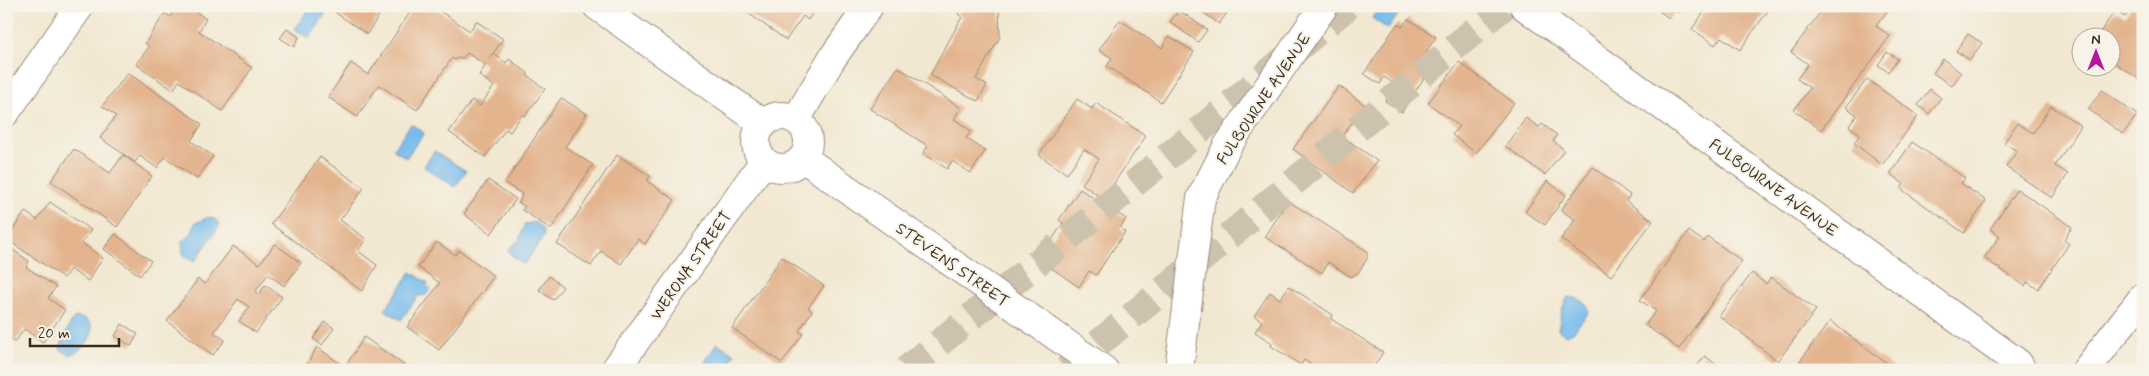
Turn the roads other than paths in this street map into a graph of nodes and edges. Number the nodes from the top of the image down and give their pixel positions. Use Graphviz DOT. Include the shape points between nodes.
graph roads {
  1 [pos="80,6"];
  2 [pos="597,6"];
  3 [pos="869,6"];
  4 [pos="1324,6"];
  5 [pos="1524,6"];
  6 [pos="6,112"];
  7 [pos="796,120"];
  8 [pos="764,124"];
  9 [pos="803,158"];
  10 [pos="764,161"];
  11 [pos="2143,297"];
  12 [pos="2020,366"];
  13 [pos="615,370"];
  14 [pos="1104,370"];
  15 [pos="1179,370"];
  16 [pos="2086,370"];
  1 -- 6 [label="street"];
  2 -- 8 [label="street"];
  3 -- 7 [label="street" via="831,60"];
  4 -- 15 [label="street, FULBOURNE AVENUE" via="1228,145 1201,198"];
  5 -- 12 [label="street, FULBOURNE AVENUE"];
  7 -- 8 [label="street" via="779,117"];
  7 -- 9 [label="street" via="808,142"];
  8 -- 10 [label="street" via="756,138 756,147"];
  9 -- 10 [label="street" via="788,168 771,166"];
  9 -- 14 [label="street, STEVENS STREET"];
  10 -- 13 [label="street, WERONA STREET"];
  11 -- 16 [label="street"];
}
